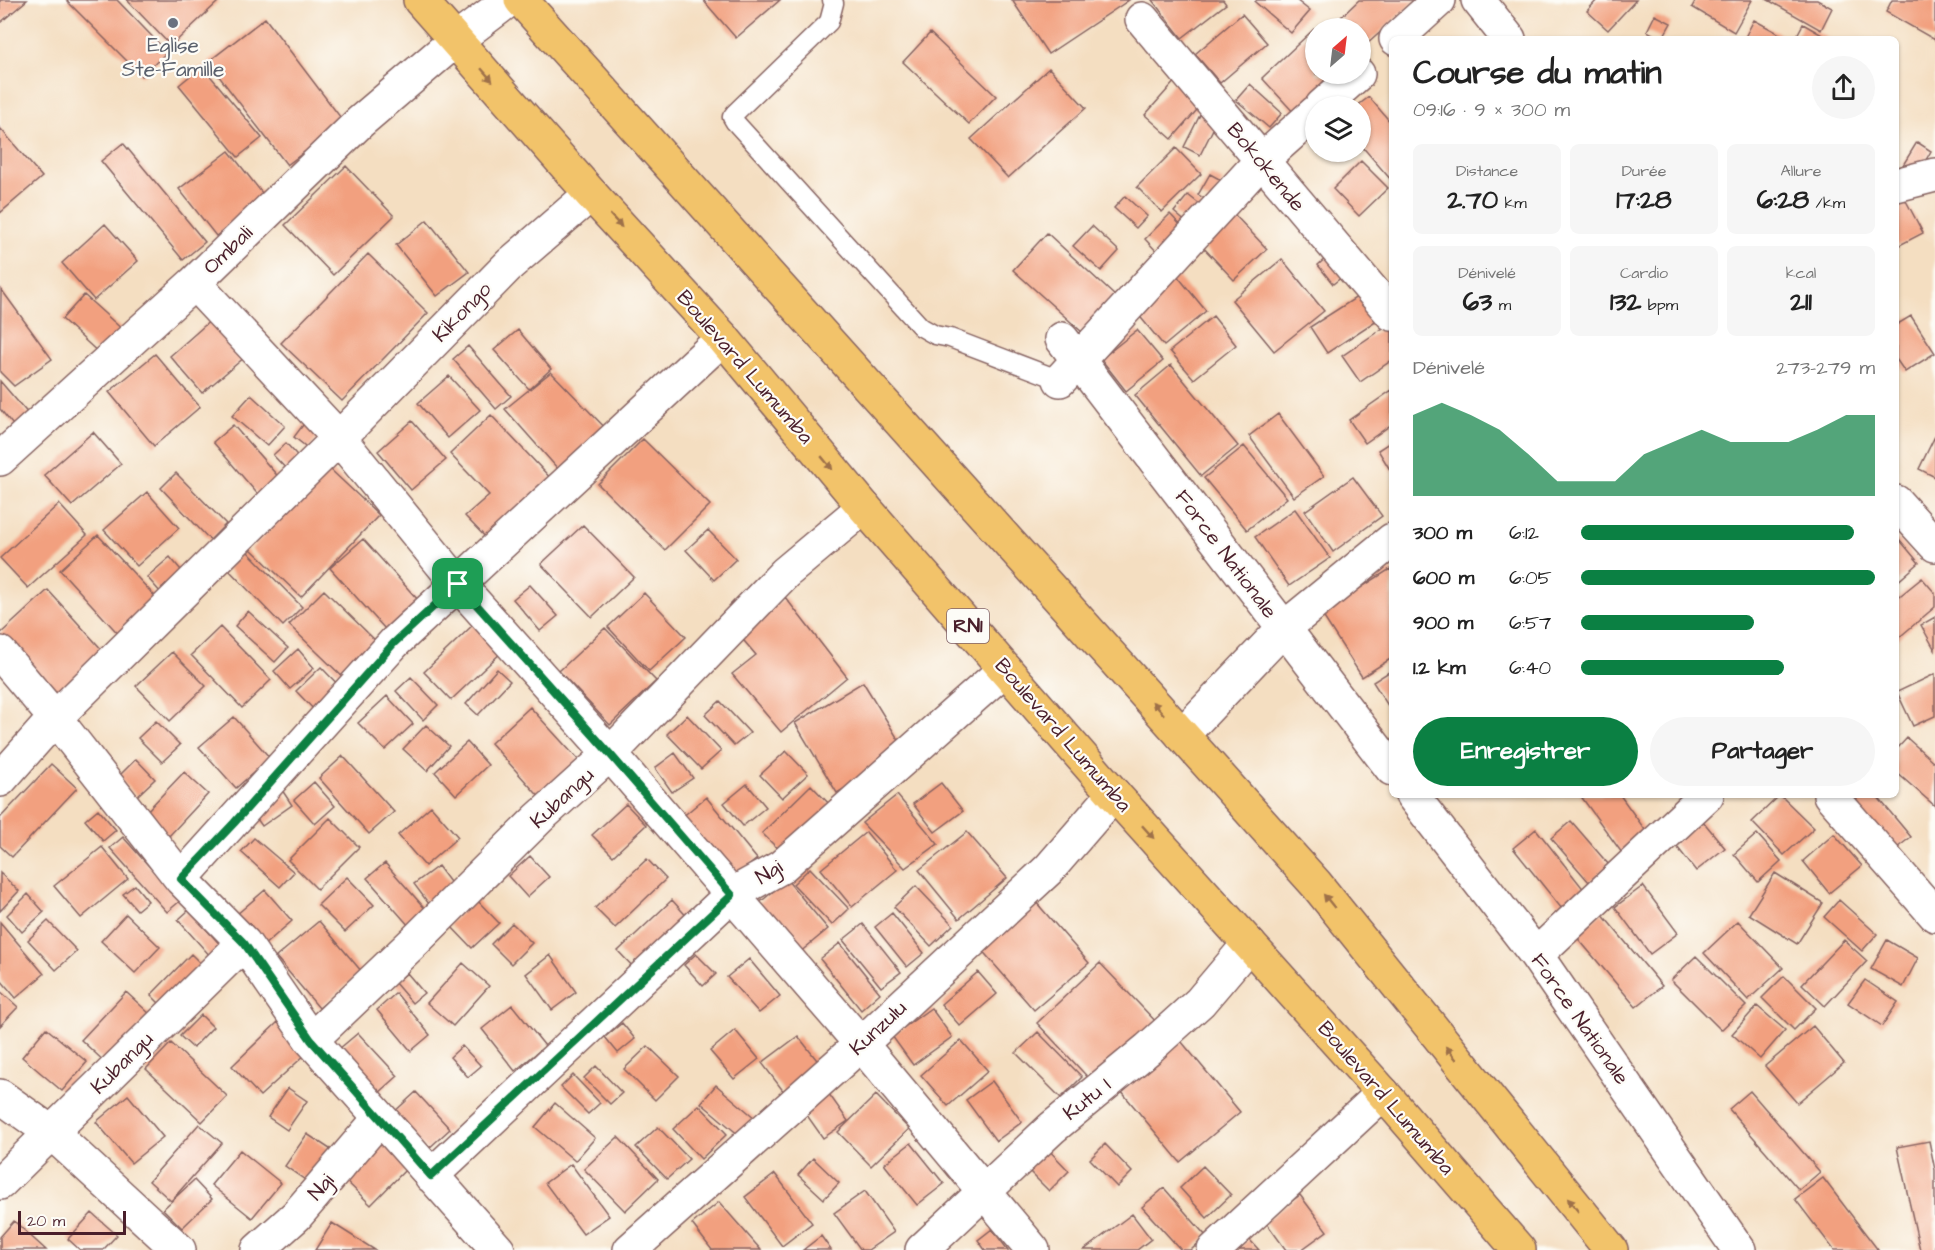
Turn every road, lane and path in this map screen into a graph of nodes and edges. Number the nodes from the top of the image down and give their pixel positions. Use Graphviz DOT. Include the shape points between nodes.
graph roads {
  1 [pos="420,0"];
  2 [pos="509,0"];
  3 [pos="521,0"];
  4 [pos="832,0"];
  5 [pos="1439,0"];
  6 [pos="1478,0"];
  7 [pos="1142,19"];
  8 [pos="1399,36"];
  9 [pos="1507,36"];
  10 [pos="456,40"];
  11 [pos="1389,45"];
  12 [pos="1371,61"];
  13 [pos="1346,84"];
  14 [pos="1333,96"];
  15 [pos="1305,122"];
  16 [pos="1261,161"];
  17 [pos="1935,175"];
  18 [pos="1899,184"];
  19 [pos="591,194"];
  20 [pos="194,283"];
  21 [pos="1389,310"];
  22 [pos="723,338"];
  23 [pos="1067,360"];
  24 [pos="339,438"];
  25 [pos="0,459"];
  26 [pos="1899,505"];
  27 [pos="864,507"];
  28 [pos="1389,542"];
  29 [pos="1935,545"];
  30 [pos="458,584"];
  31 [pos="1283,629"];
  32 [pos="0,653"];
  33 [pos="1005,669"];
  34 [pos="55,718"];
  35 [pos="1182,735"];
  36 [pos="610,754"];
  37 [pos="1389,765"];
  38 [pos="0,780"];
  39 [pos="1114,794"];
  40 [pos="1414,798"];
  41 [pos="1704,798"];
  42 [pos="1833,798"];
  43 [pos="181,879"];
  44 [pos="732,895"];
  45 [pos="1935,915"];
  46 [pos="244,943"];
  47 [pos="1250,944"];
  48 [pos="1536,955"];
  49 [pos="311,1040"];
  50 [pos="861,1044"];
  51 [pos="1383,1093"];
  52 [pos="0,1096"];
  53 [pos="380,1118"];
  54 [pos="52,1133"];
  55 [pos="431,1176"];
  56 [pos="0,1183"];
  57 [pos="982,1192"];
  58 [pos="1511,1248"];
  59 [pos="179,1250"];
  60 [pos="258,1250"];
  61 [pos="498,1250"];
  62 [pos="630,1250"];
  63 [pos="921,1250"];
  64 [pos="1033,1250"];
  65 [pos="1214,1250"];
  66 [pos="1611,1250"];
  67 [pos="1739,1250"];
  1 -- 10 [label="highway, Boulevard Lumumba / RN1"];
  2 -- 10 [label="street, Ombali"];
  35 -- 3 [label="highway, one-way"];
  4 -- 23 [label="lane" via="829,22 735,113 735,122 921,327 935,335"];
  5 -- 8 [label="street"];
  6 -- 9 [label="street"];
  7 -- 16 [label="street, Bokokende"];
  10 -- 19 [label="highway, Boulevard Lumumba / RN1, one-way"];
  10 -- 20 [label="street, Ombali" via="360,122"];
  11 -- 12 [label="street"];
  13 -- 14 [label="street"];
  15 -- 16 [label="street"];
  16 -- 21 [label="street, Bokokende"];
  16 -- 23 [label="street"];
  17 -- 18 [label="street"];
  19 -- 22 [label="highway, Boulevard Lumumba / RN1, one-way"];
  19 -- 24 [label="street, Kikongo" via="510,264"];
  20 -- 24 [label="street"];
  20 -- 25 [label="street, Ombali"];
  22 -- 27 [label="highway, Boulevard Lumumba / RN1, one-way"];
  22 -- 30 [label="street"];
  23 -- 31 [label="street, Force Nationale"];
  24 -- 30 [label="street"];
  24 -- 34 [label="street, Kikongo"];
  26 -- 29 [label="street"];
  27 -- 33 [label="highway, Boulevard Lumumba / RN1"];
  27 -- 36 [label="street, Kubangu" via="785,573"];
  28 -- 31 [label="street"];
  30 -- 36 [label="street"];
  30 -- 43 [label="street" via="394,643"];
  31 -- 35 [label="street"];
  31 -- 37 [label="street, Force Nationale"];
  32 -- 34 [label="street"];
  33 -- 39 [label="highway, Boulevard Lumumba / RN1"];
  33 -- 44 [label="street, Ngi" via="781,867"];
  34 -- 38 [label="street, Kikongo"];
  34 -- 43 [label="street"];
  66 -- 35 [label="highway, one-way" via="1316,884"];
  36 -- 44 [label="street"];
  36 -- 49 [label="street, Kubangu"];
  39 -- 47 [label="highway, Boulevard Lumumba / RN1, one-way"];
  39 -- 50 [label="street, Kunzulu" via="1049,869"];
  40 -- 48 [label="street, Force Nationale"];
  41 -- 48 [label="street"];
  42 -- 45 [label="street"];
  43 -- 46 [label="street"];
  44 -- 50 [label="street"];
  44 -- 55 [label="street, Ngi"];
  46 -- 49 [label="street"];
  46 -- 54 [label="street, Kubangu"];
  47 -- 51 [label="highway, Boulevard Lumumba / RN1"];
  47 -- 57 [label="street, Kutu I" via="1200,1002"];
  48 -- 67 [label="street, Force Nationale"];
  49 -- 53 [label="street"];
  50 -- 57 [label="street"];
  50 -- 62 [label="street, Kunzulu"];
  51 -- 58 [label="highway, Boulevard Lumumba / RN1"];
  51 -- 65 [label="street"];
  52 -- 54 [label="street"];
  53 -- 55 [label="street"];
  53 -- 60 [label="street, Ngi" via="296,1216"];
  54 -- 56 [label="street, Kubangu"];
  54 -- 59 [label="street"];
  55 -- 61 [label="street"];
  57 -- 63 [label="street, Kutu I"];
  57 -- 64 [label="street"];
}
